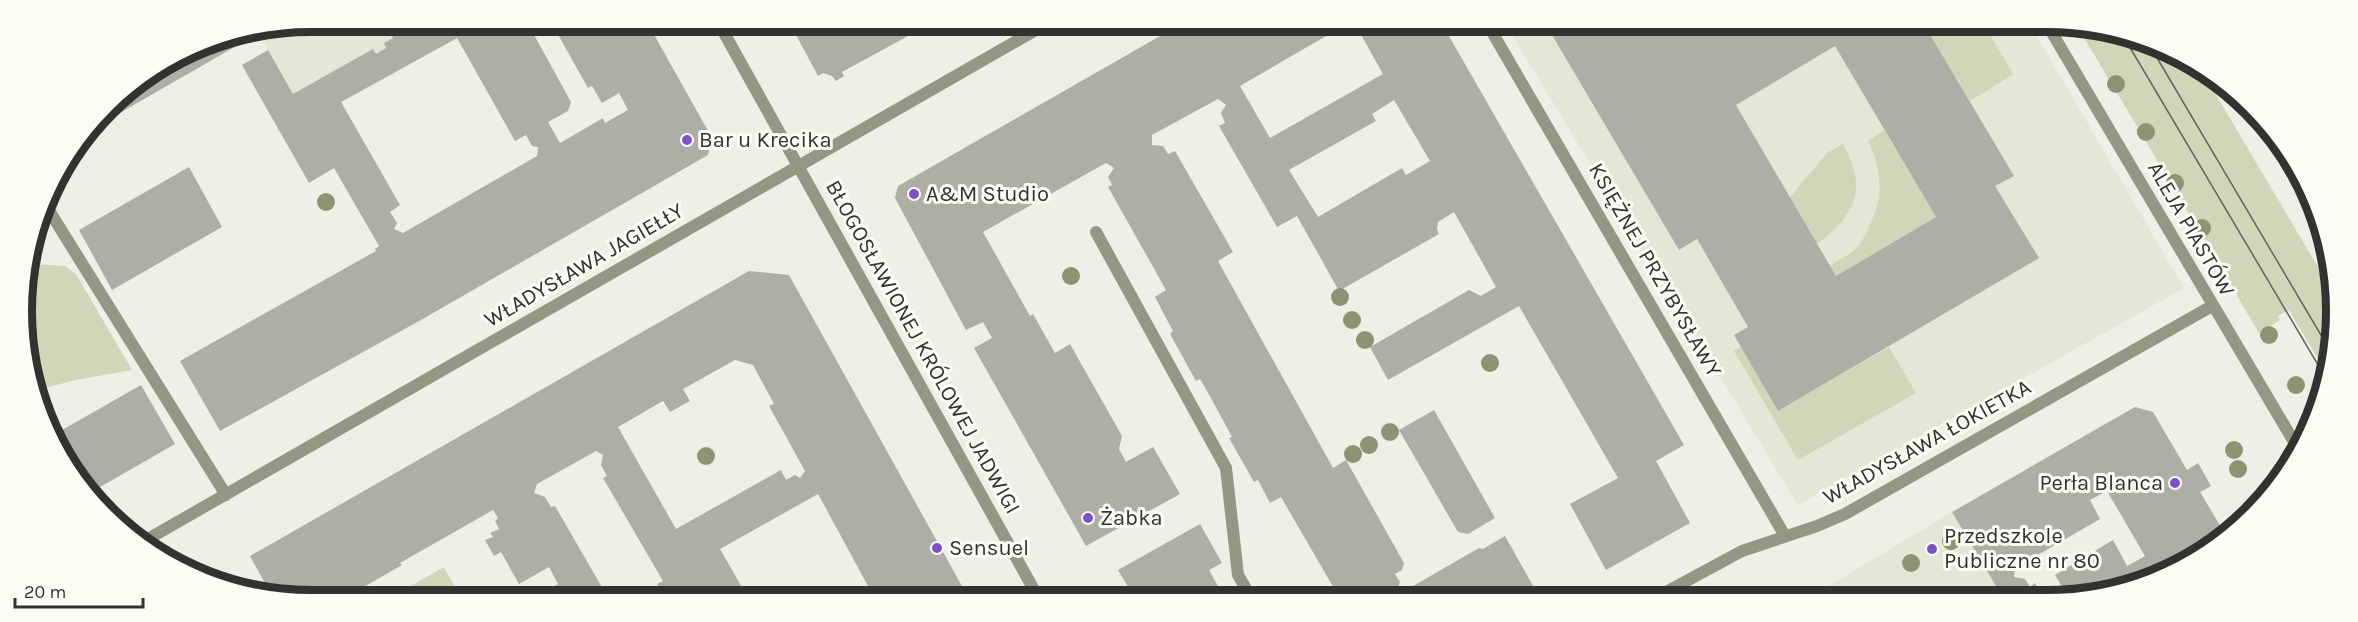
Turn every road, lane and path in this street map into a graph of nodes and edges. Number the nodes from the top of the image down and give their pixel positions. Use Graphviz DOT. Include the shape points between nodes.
graph roads {
  1 [pos="724,32"];
  2 [pos="1032,32"];
  3 [pos="1492,32"];
  4 [pos="2052,32"];
  5 [pos="799,167"];
  6 [pos="50,212"];
  7 [pos="1096,232"];
  8 [pos="2212,306"];
  9 [pos="2294,442"];
  10 [pos="226,495"];
  11 [pos="1785,536"];
  12 [pos="149,538"];
  13 [pos="1034,590"];
  14 [pos="1247,590"];
  15 [pos="1669,590"];
  1 -- 5 [label="street, BŁOGOSŁAWIONEJ KRÓLOWEJ JADWIGI"];
  2 -- 5 [label="street, WŁADYSŁAWA JAGIEŁŁY"];
  3 -- 11 [label="street, KSIĘŻNEJ PRZYBYSŁAWY"];
  4 -- 8 [label="street, ALEJA PIASTÓW"];
  5 -- 10 [label="street, WŁADYSŁAWA JAGIEŁŁY"];
  5 -- 13 [label="street, BŁOGOSŁAWIONEJ KRÓLOWEJ JADWIGI"];
  6 -- 10 [label="street"];
  7 -- 14 [label="street" via="1226,468 1238,575"];
  8 -- 9 [label="street, ALEJA PIASTÓW"];
  8 -- 11 [label="street, WŁADYSŁAWA ŁOKIETKA" via="1845,513"];
  10 -- 12 [label="street, WŁADYSŁAWA JAGIEŁŁY"];
  11 -- 15 [label="street, WŁADYSŁAWA ŁOKIETKA" via="1730,556"];
}
